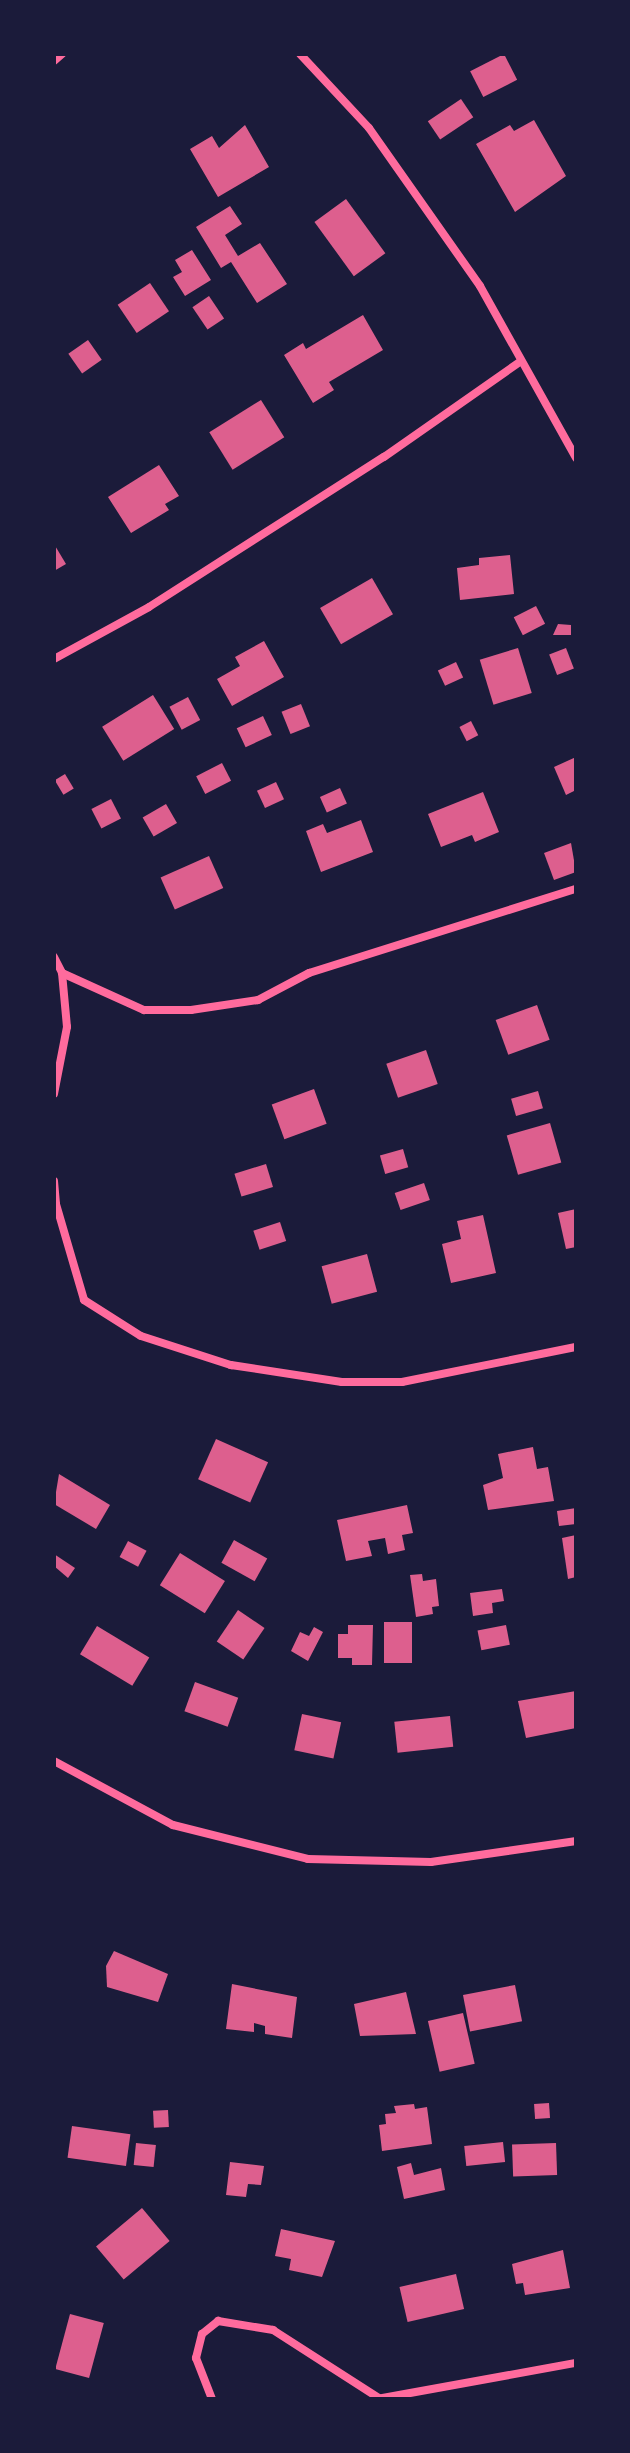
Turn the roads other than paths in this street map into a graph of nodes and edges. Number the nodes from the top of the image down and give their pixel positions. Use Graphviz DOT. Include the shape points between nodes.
graph roads {
  1 [pos="62,54"];
  2 [pos="300,54"];
  3 [pos="54,61"];
  4 [pos="521,361"];
  5 [pos="576,458"];
  6 [pos="54,659"];
  7 [pos="576,889"];
  8 [pos="54,957"];
  9 [pos="62,973"];
  10 [pos="54,1094"];
  11 [pos="54,1181"];
  12 [pos="576,1347"];
  13 [pos="54,1761"];
  14 [pos="576,1841"];
  15 [pos="576,2363"];
  16 [pos="212,2399"];
  17 [pos="378,2399"];
  1 -- 3 [label="street"];
  2 -- 4 [label="street" via="369,128 480,286"];
  4 -- 5 [label="street"];
  4 -- 6 [label="street" via="384,457 149,607"];
  7 -- 9 [label="street" via="309,973 258,1000 191,1010 144,1010"];
  8 -- 9 [label="street"];
  9 -- 10 [label="street" via="67,1027"];
  11 -- 12 [label="street" via="84,1300 141,1336 231,1365 342,1382 402,1382"];
  13 -- 14 [label="street" via="173,1825 308,1859 431,1862"];
  15 -- 17 [label="street"];
  16 -- 17 [label="street" via="196,2358 202,2334 218,2321 273,2330"];
}
